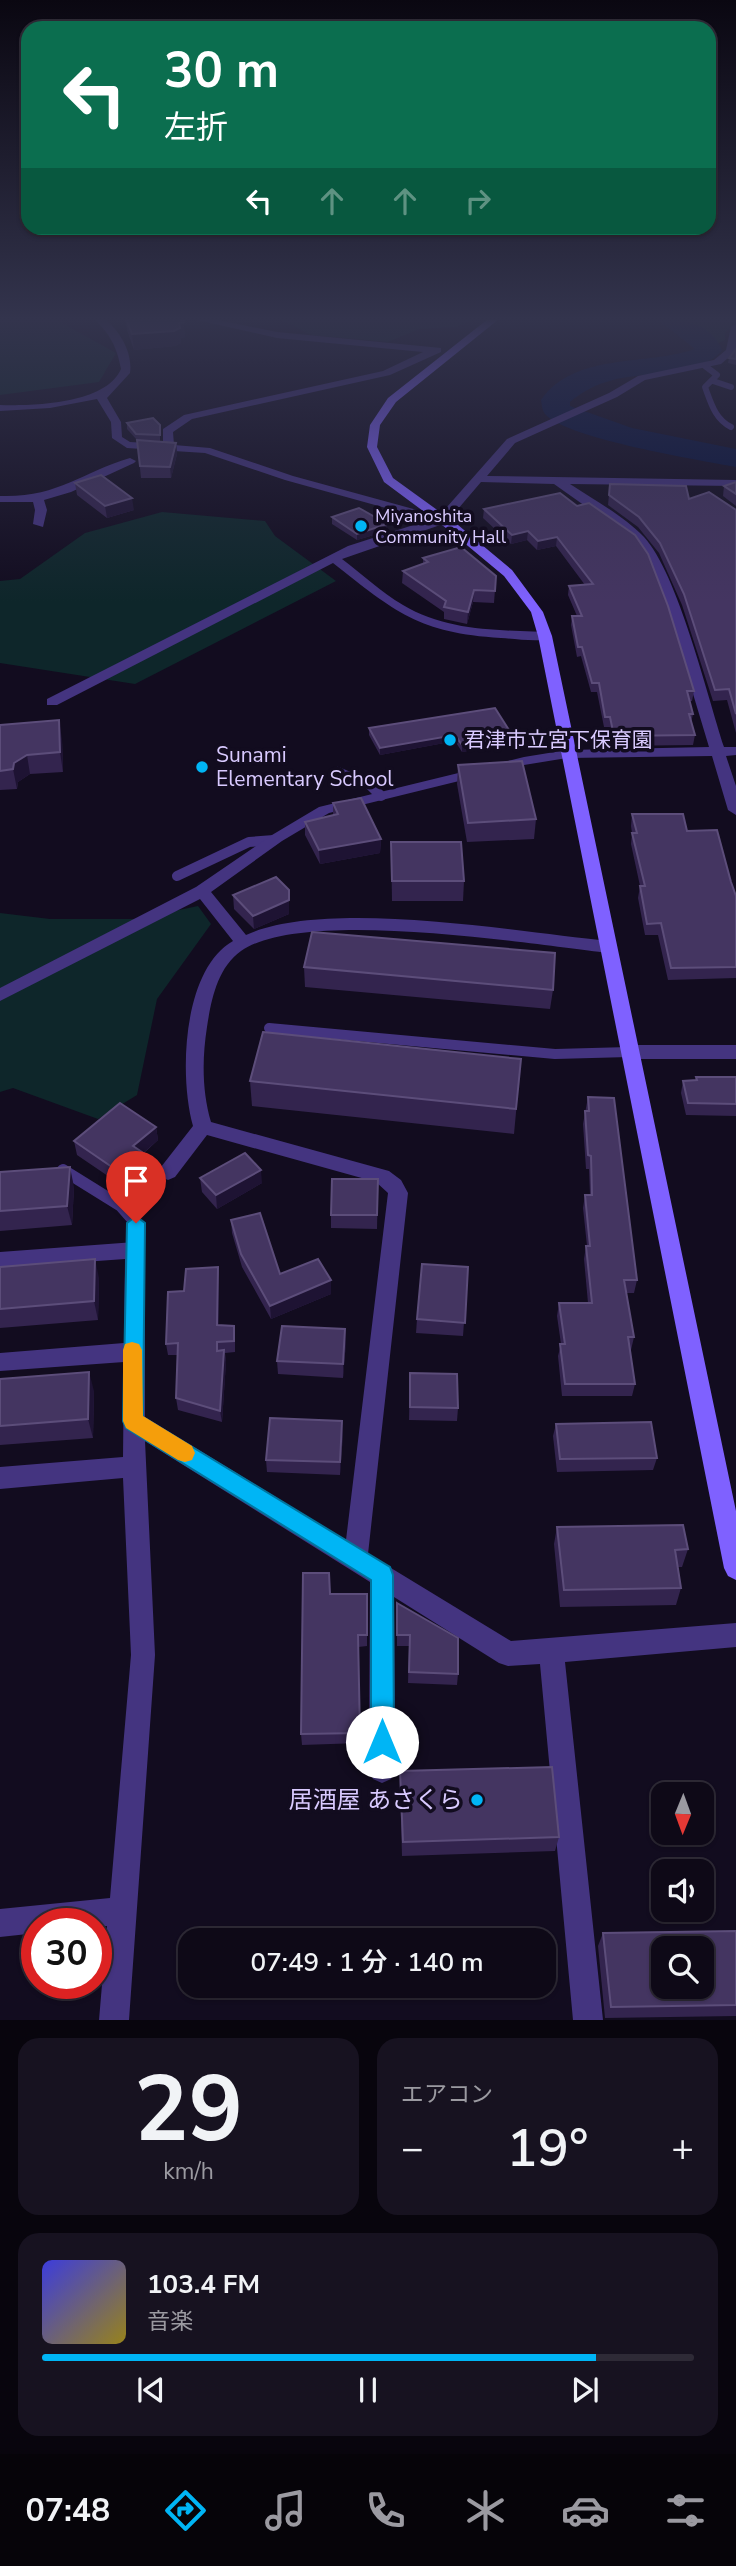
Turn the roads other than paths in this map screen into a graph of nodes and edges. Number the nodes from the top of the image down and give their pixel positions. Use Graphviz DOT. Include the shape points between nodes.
graph roads {
  1 [pos="110,413"];
  2 [pos="207,413"];
  3 [pos="381,413"];
  4 [pos="573,413"];
  5 [pos="715,413"];
  6 [pos="731,427"];
  7 [pos="136,446"];
  8 [pos="169,446"];
  9 [pos="130,461"];
  10 [pos="140,471"];
  11 [pos="478,479"];
  12 [pos="558,481"];
  13 [pos="691,482"];
  14 [pos="736,483"];
  15 [pos="711,496"];
  16 [pos="37,497"];
  17 [pos="0,499"];
  18 [pos="442,520"];
  19 [pos="39,524"];
  20 [pos="335,559"];
  21 [pos="545,636"];
  22 [pos="52,702"];
  23 [pos="717,751"];
  24 [pos="736,751"];
  25 [pos="567,754"];
  26 [pos="338,771"];
  27 [pos="381,796"];
  28 [pos="736,810"];
  29 [pos="274,840"];
  30 [pos="177,876"];
  31 [pos="202,891"];
  32 [pos="243,943"];
  33 [pos="608,947"];
  34 [pos="0,995"];
  35 [pos="269,1028"];
  36 [pos="628,1052"];
  37 [pos="736,1052"];
  38 [pos="203,1127"];
  39 [pos="63,1170"];
  40 [pos="168,1172"];
  41 [pos="135,1250"];
  42 [pos="0,1260"];
  43 [pos="132,1352"];
  44 [pos="0,1362"];
  45 [pos="133,1421"];
  46 [pos="134,1467"];
  47 [pos="0,1478"];
  48 [pos="356,1558"];
  49 [pos="736,1568"];
  50 [pos="382,1575"];
  51 [pos="736,1635"];
  52 [pos="551,1651"];
  53 [pos="382,1770"];
  54 [pos="121,1911"];
  55 [pos="0,1923"];
  56 [pos="114,2020"];
  57 [pos="588,2020"];
  1 -- 7 [label="street" via="117,439"];
  2 -- 8 [label="street" via="182,419 167,431"];
  3 -- 18 [label="street" via="372,447 387,480"];
  4 -- 11 [label="street" via="511,441"];
  5 -- 6 [label="lane"];
  7 -- 8 [label="street"];
  7 -- 9 [label="street"];
  8 -- 18 [label="street" via="206,450"];
  9 -- 10 [label="street" via="128,470"];
  9 -- 16 [label="street" via="68,491"];
  11 -- 12 [label="street"];
  11 -- 18 [label="street"];
  12 -- 13 [label="street"];
  12 -- 23 [label="street" via="640,540 655,562"];
  13 -- 14 [label="street"];
  13 -- 15 [label="street"];
  16 -- 17 [label="street"];
  16 -- 19 [label="street"];
  18 -- 20 [label="street" via="352,549"];
  18 -- 21 [label="street" via="508,573 537,612"];
  20 -- 21 [label="street" via="399,608 431,624"];
  20 -- 22 [label="street"];
  21 -- 25 [label="street"];
  23 -- 24 [label="street"];
  23 -- 25 [label="street"];
  23 -- 28 [label="street"];
  25 -- 27 [label="street"];
  25 -- 33 [label="street"];
  26 -- 27 [label="lane" via="368,783"];
  27 -- 29 [label="street" via="324,810"];
  29 -- 30 [label="lane" via="248,842"];
  29 -- 31 [label="street"];
  31 -- 32 [label="street"];
  31 -- 34 [label="street"];
  32 -- 33 [label="street" via="263,933 363,923"];
  32 -- 38 [label="street" via="220,962 207,982 193,1069"];
  33 -- 36 [label="street"];
  35 -- 36 [label="lane" via="555,1054"];
  36 -- 37 [label="street"];
  36 -- 49 [label="street"];
  38 -- 40 [label="street"];
  38 -- 48 [label="street" via="382,1177 398,1193"];
  39 -- 41 [label="lane" via="121,1206 136,1223"];
  41 -- 42 [label="street"];
  41 -- 43 [label="street"];
  43 -- 44 [label="street"];
  43 -- 45 [label="street"];
  45 -- 46 [label="street"];
  45 -- 48 [label="street"];
  46 -- 47 [label="street"];
  46 -- 54 [label="street" via="144,1655"];
  48 -- 50 [label="street"];
  50 -- 52 [label="street" via="508,1654"];
  50 -- 53 [label="street"];
  51 -- 52 [label="street"];
  52 -- 57 [label="street"];
  54 -- 55 [label="street"];
  54 -- 56 [label="street"];
}
